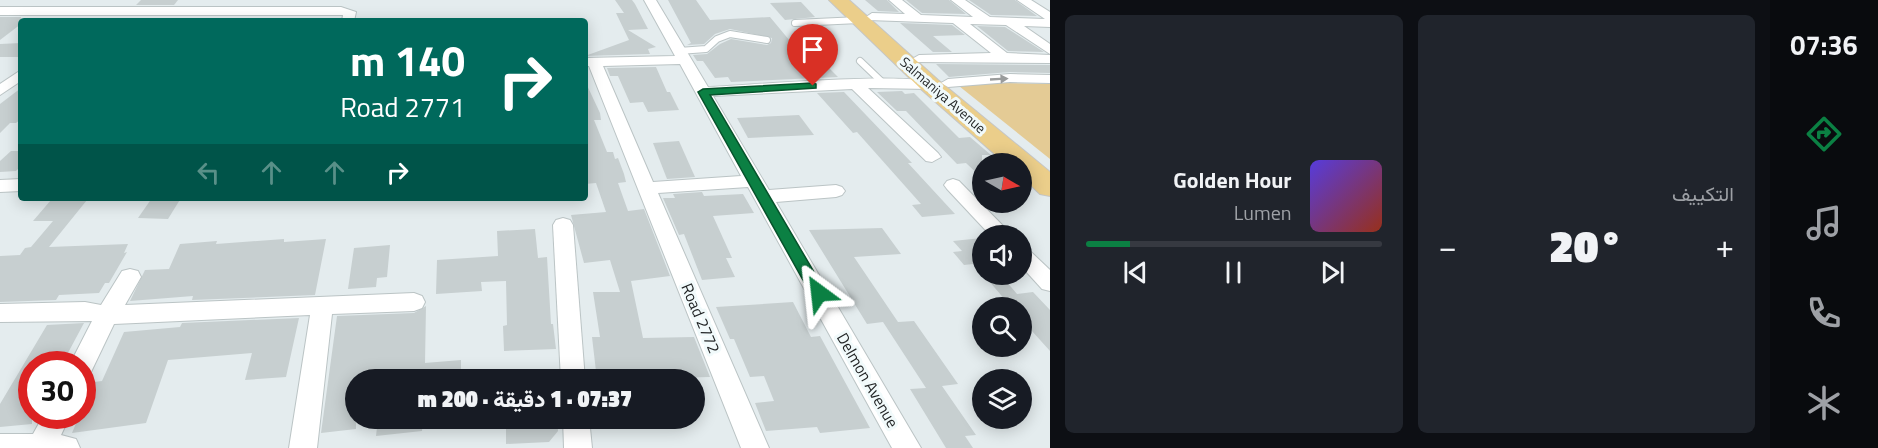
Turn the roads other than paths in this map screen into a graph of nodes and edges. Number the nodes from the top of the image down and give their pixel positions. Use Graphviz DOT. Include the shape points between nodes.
graph roads {
  1 [pos="58,0"];
  2 [pos="650,0"];
  3 [pos="838,0"];
  4 [pos="895,0"];
  5 [pos="957,0"];
  6 [pos="1023,0"];
  7 [pos="44,11"];
  8 [pos="0,12"];
  9 [pos="861,12"];
  10 [pos="189,16"];
  11 [pos="1050,17"];
  12 [pos="349,18"];
  13 [pos="918,19"];
  14 [pos="958,21"];
  15 [pos="987,21"];
  16 [pos="1010,22"];
  17 [pos="795,23"];
  18 [pos="1050,23"];
  19 [pos="767,40"];
  20 [pos="1050,50"];
  21 [pos="682,55"];
  22 [pos="1004,57"];
  23 [pos="919,59"];
  24 [pos="1050,59"];
  25 [pos="860,61"];
  26 [pos="590,62"];
  27 [pos="0,71"];
  28 [pos="18,72"];
  29 [pos="18,75"];
  30 [pos="1050,80"];
  31 [pos="882,82"];
  32 [pos="856,84"];
  33 [pos="939,84"];
  34 [pos="0,91"];
  35 [pos="703,92"];
  36 [pos="932,157"];
  37 [pos="1050,165"];
  38 [pos="18,185"];
  39 [pos="953,185"];
  40 [pos="0,186"];
  41 [pos="1050,187"];
  42 [pos="646,189"];
  43 [pos="759,189"];
  44 [pos="836,191"];
  45 [pos="563,225"];
  46 [pos="992,225"];
  47 [pos="1032,265"];
  48 [pos="130,277"];
  49 [pos="1050,284"];
  50 [pos="414,302"];
  51 [pos="322,307"];
  52 [pos="0,313"];
  53 [pos="108,315"];
  54 [pos="89,351"];
  55 [pos="572,369"];
  56 [pos="56,429"];
  57 [pos="577,429"];
  58 [pos="0,447"];
  59 [pos="54,448"];
  60 [pos="303,448"];
  61 [pos="578,448"];
  62 [pos="755,448"];
  63 [pos="907,448"];
  1 -- 7 [label="street"];
  2 -- 21 [label="street, Delmon Avenue"];
  3 -- 9 [label="main road, Salmaniya Avenue"];
  4 -- 13 [label="street"];
  5 -- 15 [label="street"];
  6 -- 11 [label="street"];
  7 -- 8 [label="street"];
  7 -- 10 [label="street"];
  9 -- 13 [label="street"];
  9 -- 17 [label="lane"];
  9 -- 23 [label="main road, Salmaniya Avenue"];
  9 -- 33 [label="main road, Salmaniya Avenue"];
  10 -- 12 [label="street" via="341,11 350,12"];
  13 -- 14 [label="street"];
  14 -- 15 [label="street"];
  14 -- 22 [label="street"];
  15 -- 16 [label="street"];
  16 -- 18 [label="street"];
  16 -- 20 [label="street"];
  19 -- 21 [label="lane" via="730,34 706,49"];
  21 -- 26 [label="street"];
  21 -- 35 [label="street, Delmon Avenue"];
  22 -- 23 [label="street"];
  22 -- 24 [label="street"];
  23 -- 33 [label="main road, Salmaniya Avenue"];
  25 -- 31 [label="lane"];
  26 -- 42 [label="street, Road 2772"];
  27 -- 28 [label="street"];
  29 -- 34 [label="street"];
  33 -- 30 [label="street, one-way" via="1010,78"];
  31 -- 32 [label="street"];
  31 -- 33 [label="street"];
  32 -- 35 [label="street"];
  32 -- 36 [label="street"];
  33 -- 37 [label="main road, Salmaniya Avenue"];
  33 -- 41 [label="main road, Salmaniya Avenue"];
  35 -- 43 [label="street, Delmon Avenue"];
  38 -- 40 [label="street"];
  39 -- 46 [label="street"];
  42 -- 43 [label="street"];
  42 -- 62 [label="street, Road 2772"];
  43 -- 44 [label="street"];
  43 -- 63 [label="street, Delmon Avenue"];
  45 -- 55 [label="street"];
  47 -- 49 [label="street"];
  48 -- 53 [label="street"];
  50 -- 51 [label="street"];
  51 -- 53 [label="street"];
  51 -- 60 [label="street"];
  52 -- 53 [label="street" via="86,311"];
  53 -- 54 [label="street"];
  56 -- 59 [label="street"];
  57 -- 61 [label="street"];
  58 -- 59 [label="street"];
}
